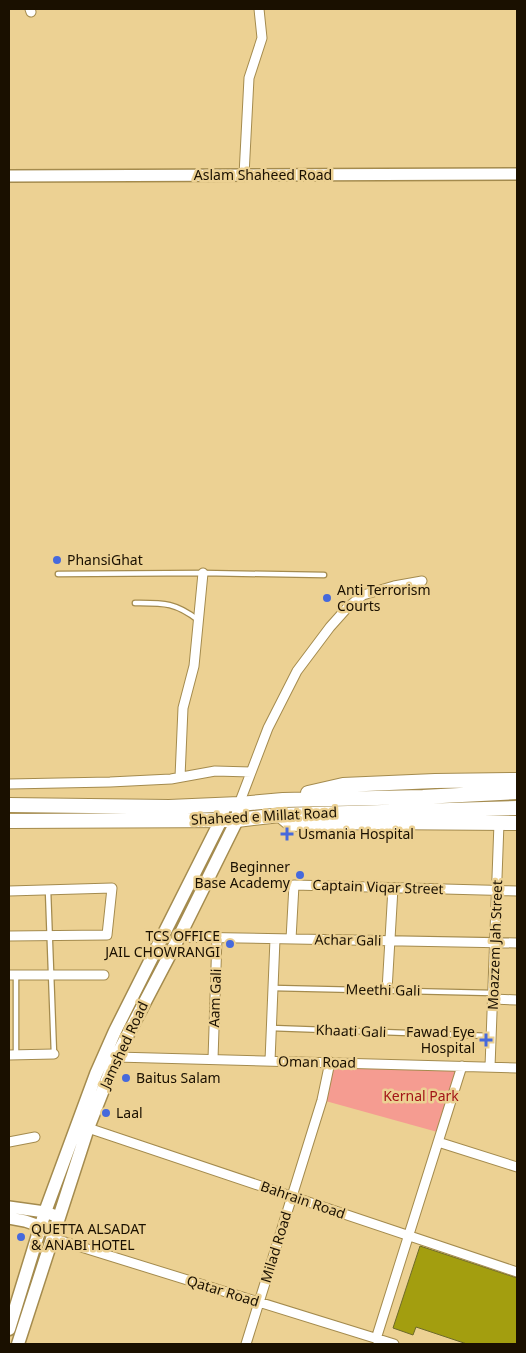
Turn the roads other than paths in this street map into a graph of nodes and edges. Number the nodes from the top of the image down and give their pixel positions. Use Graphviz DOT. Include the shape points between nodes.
graph roads {
  1 [pos="259,9"];
  2 [pos="517,174"];
  3 [pos="244,175"];
  4 [pos="9,176"];
  5 [pos="204,573"];
  6 [pos="58,574"];
  7 [pos="324,575"];
  8 [pos="422,581"];
  9 [pos="135,603"];
  10 [pos="199,621"];
  11 [pos="251,772"];
  12 [pos="180,777"];
  13 [pos="517,780"];
  14 [pos="9,784"];
  15 [pos="517,792"];
  16 [pos="283,800"];
  17 [pos="9,805"];
  18 [pos="517,808"];
  19 [pos="234,811"];
  20 [pos="280,814"];
  21 [pos="221,820"];
  22 [pos="9,821"];
  23 [pos="499,823"];
  24 [pos="517,823"];
  25 [pos="393,888"];
  26 [pos="48,890"];
  27 [pos="496,890"];
  28 [pos="9,891"];
  29 [pos="517,891"];
  30 [pos="9,936"];
  31 [pos="51,936"];
  32 [pos="180,937"];
  33 [pos="218,938"];
  34 [pos="275,939"];
  35 [pos="291,939"];
  36 [pos="390,941"];
  37 [pos="495,943"];
  38 [pos="517,943"];
  39 [pos="13,975"];
  40 [pos="52,975"];
  41 [pos="104,975"];
  42 [pos="273,988"];
  43 [pos="387,990"];
  44 [pos="493,996"];
  45 [pos="517,1000"];
  46 [pos="271,1028"];
  47 [pos="491,1036"];
  48 [pos="54,1054"];
  49 [pos="13,1055"];
  50 [pos="116,1057"];
  51 [pos="213,1059"];
  52 [pos="270,1061"];
  53 [pos="330,1062"];
  54 [pos="462,1066"];
  55 [pos="490,1067"];
  56 [pos="517,1068"];
  57 [pos="88,1128"];
  58 [pos="35,1136"];
  59 [pos="9,1142"];
  60 [pos="438,1142"];
  61 [pos="517,1167"];
  62 [pos="292,1196"];
  63 [pos="9,1207"];
  64 [pos="45,1212"];
  65 [pos="59,1217"];
  66 [pos="9,1218"];
  67 [pos="40,1226"];
  68 [pos="53,1235"];
  69 [pos="408,1235"];
  70 [pos="517,1272"];
  71 [pos="259,1302"];
  72 [pos="9,1330"];
  73 [pos="376,1339"];
  74 [pos="388,1343"];
  75 [pos="18,1344"];
  76 [pos="246,1344"];
  1 -- 3 [label="street" via="262,38 249,78"];
  2 -- 3 [label="street, Aslam Shaheed Road"];
  3 -- 4 [label="street, Aslam Shaheed Road"];
  5 -- 6 [label="lane"];
  5 -- 7 [label="lane"];
  5 -- 10 [label="street"];
  8 -- 11 [label="street" via="363,595 347,608 296,671"];
  9 -- 10 [label="lane" via="174,605"];
  10 -- 12 [label="street" via="194,666 183,708"];
  11 -- 12 [label="street" via="215,771"];
  11 -- 19 [label="street"];
  12 -- 14 [label="street"];
  13 -- 16 [label="main road" via="343,785"];
  15 -- 16 [label="main road"];
  16 -- 19 [label="main road"];
  17 -- 19 [label="main road, Shaheed e Millat Road" via="159,806"];
  18 -- 20 [label="main road, Shaheed e Millat Road"];
  19 -- 20 [label="main road, Shaheed e Millat Road"];
  19 -- 21 [label="main road, Shaheed e Millat Road"];
  19 -- 32 [label="main road, Jamshed Road"];
  20 -- 23 [label="main road" via="291,824"];
  21 -- 22 [label="main road, Shaheed e Millat Road"];
  21 -- 64 [label="main road, Jamshed Road" via="115,1031"];
  23 -- 24 [label="main road"];
  23 -- 27 [label="street, Moazzem Jah Street"];
  25 -- 27 [label="street, Captain Viqar Street"];
  25 -- 35 [label="street, Captain Viqar Street" via="294,885"];
  25 -- 36 [label="street"];
  26 -- 28 [label="street"];
  26 -- 31 [label="lane"];
  26 -- 31 [label="street" via="112,888 107,935"];
  27 -- 29 [label="street, Captain Viqar Street"];
  27 -- 37 [label="street, Moazzem Jah Street"];
  30 -- 31 [label="street"];
  31 -- 40 [label="lane"];
  32 -- 33 [label="street, Achar Gali"];
  32 -- 50 [label="main road, Jamshed Road"];
  33 -- 34 [label="street, Achar Gali"];
  33 -- 51 [label="street, Aam Gali"];
  34 -- 35 [label="street, Achar Gali"];
  34 -- 42 [label="street"];
  35 -- 36 [label="street, Achar Gali"];
  36 -- 37 [label="street, Achar Gali"];
  36 -- 43 [label="street"];
  37 -- 38 [label="street, Achar Gali"];
  37 -- 44 [label="street, Moazzem Jah Street"];
  39 -- 40 [label="street"];
  39 -- 49 [label="lane"];
  40 -- 41 [label="street"];
  40 -- 48 [label="lane"];
  42 -- 43 [label="lane, Meethi Gali"];
  42 -- 46 [label="street"];
  43 -- 44 [label="lane, Meethi Gali"];
  44 -- 45 [label="street, Meethi Gali"];
  44 -- 47 [label="street, Moazzem Jah Street"];
  46 -- 47 [label="lane, Khaati Gali"];
  46 -- 52 [label="street"];
  47 -- 55 [label="street, Moazzem Jah Street"];
  48 -- 49 [label="street"];
  50 -- 51 [label="street, Oman Road"];
  50 -- 57 [label="main road, Jamshed Road"];
  51 -- 52 [label="street, Oman Road"];
  52 -- 53 [label="street, Oman Road"];
  53 -- 54 [label="street, Oman Road"];
  53 -- 62 [label="street, Milad Road" via="322,1100"];
  54 -- 55 [label="street, Oman Road"];
  54 -- 60 [label="street"];
  55 -- 56 [label="street, Oman Road"];
  57 -- 62 [label="street, Bahrain Road"];
  57 -- 65 [label="main road, Jamshed Road"];
  58 -- 59 [label="street"];
  60 -- 61 [label="street"];
  60 -- 69 [label="street"];
  62 -- 69 [label="street, Bahrain Road"];
  62 -- 71 [label="street, Milad Road"];
  63 -- 64 [label="street"];
  64 -- 65 [label="street"];
  64 -- 67 [label="main road, Jamshed Road"];
  65 -- 68 [label="main road, Jamshed Road"];
  66 -- 67 [label="street"];
  67 -- 68 [label="street"];
  67 -- 72 [label="main road, Jamshed Road"];
  68 -- 71 [label="street, Qatar Road"];
  68 -- 75 [label="main road, Jamshed Road"];
  69 -- 70 [label="street, Bahrain Road"];
  69 -- 73 [label="street"];
  71 -- 73 [label="street, Qatar Road"];
  71 -- 76 [label="street, Milad Road"];
  73 -- 74 [label="street, Qatar Road"];
}
